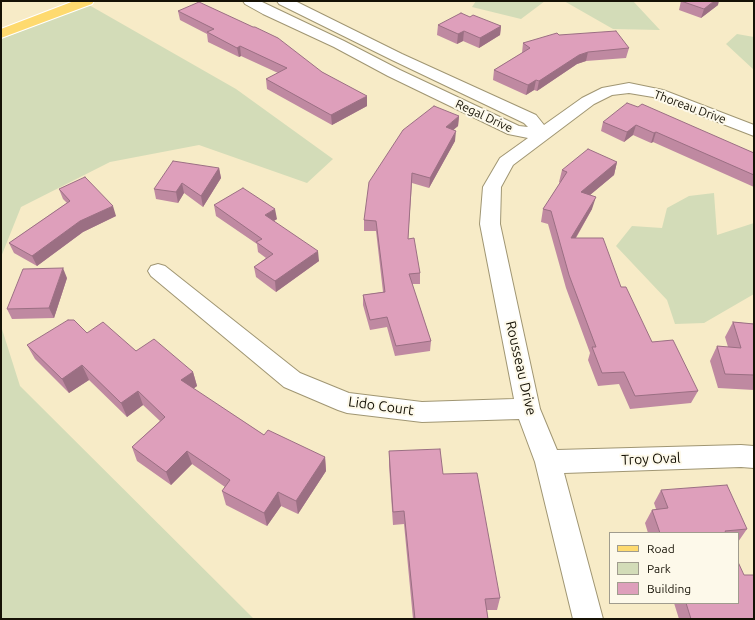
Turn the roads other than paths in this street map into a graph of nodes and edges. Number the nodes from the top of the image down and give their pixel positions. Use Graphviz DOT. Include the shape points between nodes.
graph roads {
  1 [pos="87,1"];
  2 [pos="250,1"];
  3 [pos="284,1"];
  4 [pos="320,19"];
  5 [pos="303,27"];
  6 [pos="1,34"];
  7 [pos="754,131"];
  8 [pos="543,135"];
  9 [pos="158,271"];
  10 [pos="528,409"];
  11 [pos="754,457"];
  12 [pos="548,462"];
  13 [pos="588,619"];
  1 -- 6 [label="main road"];
  2 -- 5 [label="street, Regal Drive"];
  3 -- 4 [label="street, Regal Drive"];
  4 -- 5 [label="street"];
  4 -- 8 [label="street, Regal Drive" via="530,118"];
  5 -- 8 [label="street, Regal Drive" via="394,74 514,130"];
  7 -- 8 [label="street, Thoreau Drive" via="670,97 629,88 608,91 588,100"];
  8 -- 10 [label="street, Rousseau Drive" via="506,162 492,187 490,224"];
  9 -- 10 [label="street, Lido Court" via="292,380 347,403 422,412"];
  10 -- 12 [label="street, Rousseau Drive"];
  11 -- 12 [label="street, Troy Oval"];
  12 -- 13 [label="street, Rousseau Drive"];
}
